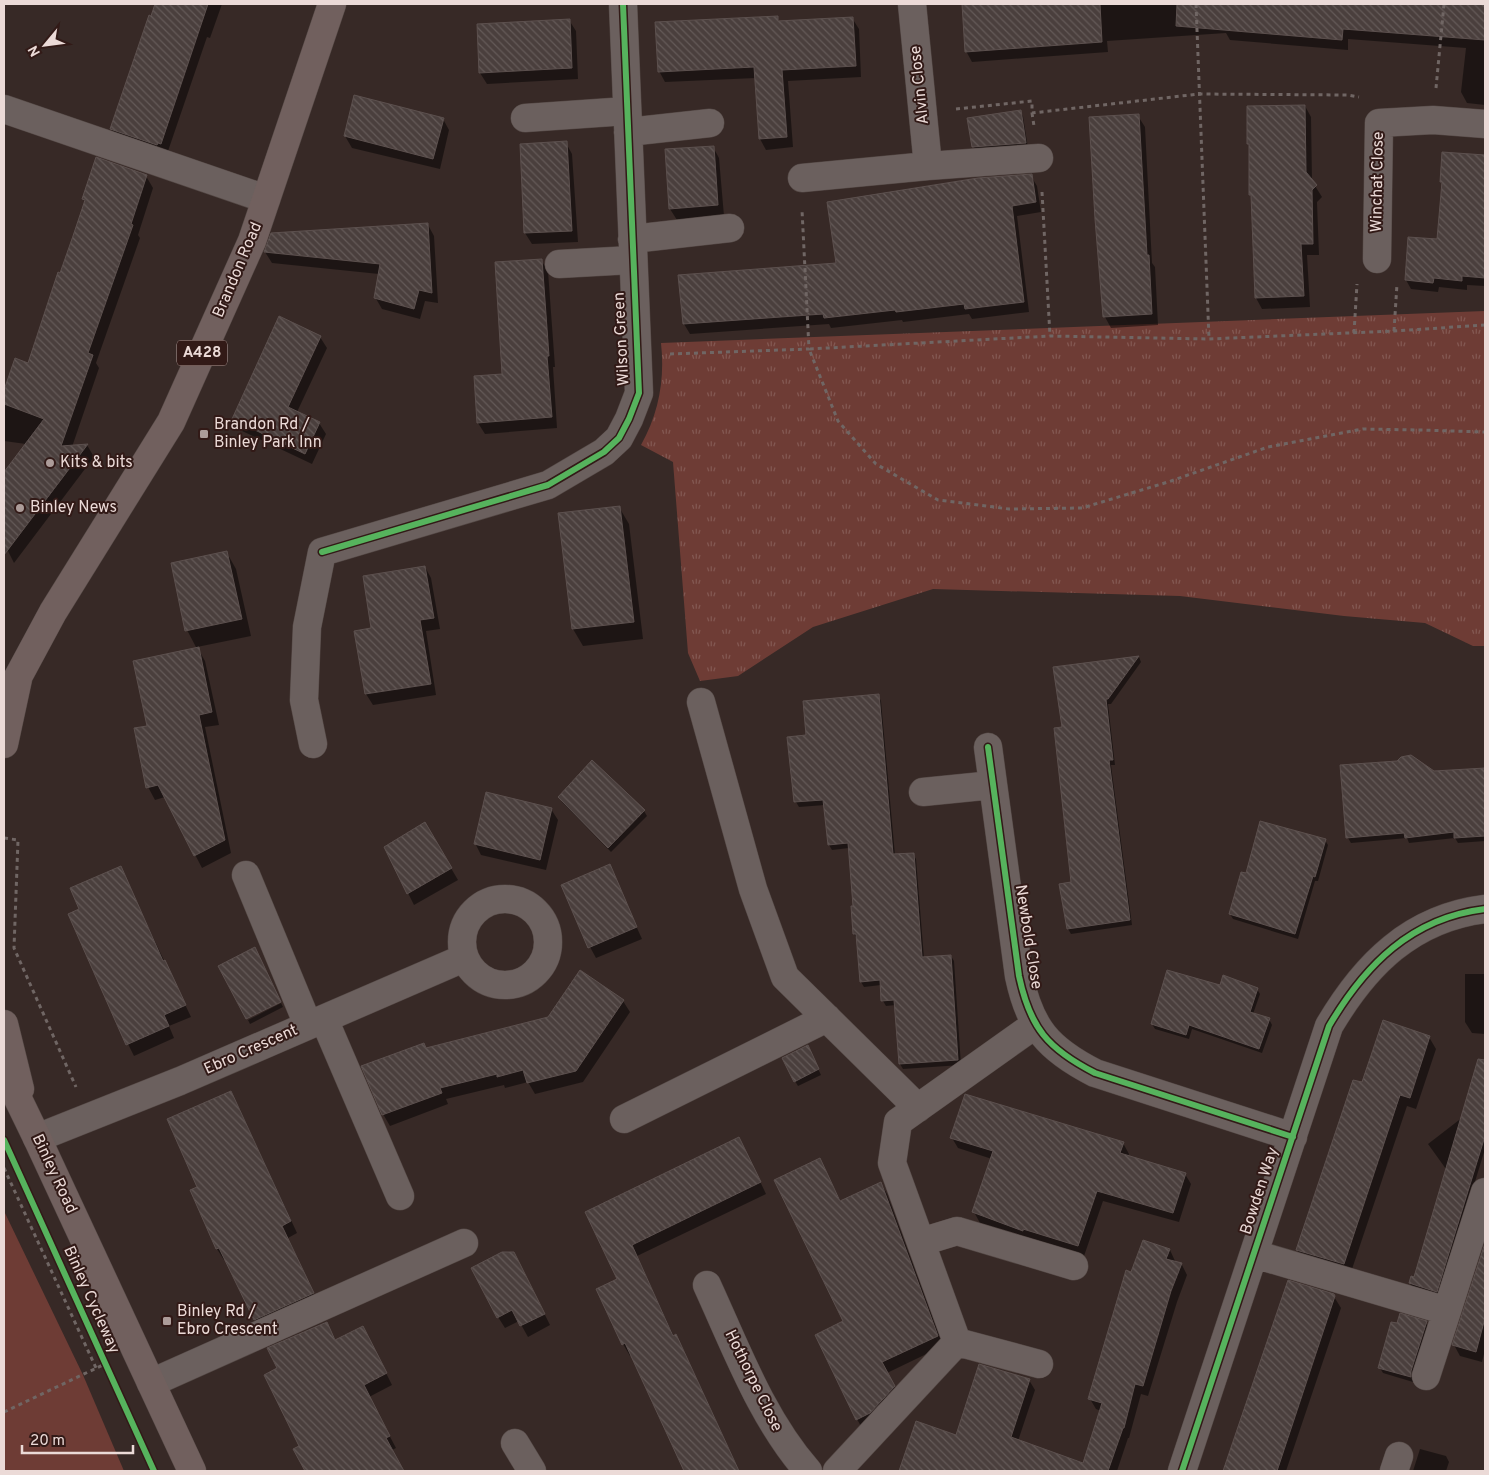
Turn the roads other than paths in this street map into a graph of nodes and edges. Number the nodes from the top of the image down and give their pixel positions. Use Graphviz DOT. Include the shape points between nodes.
graph roads {
  1 [pos="332,4"];
  2 [pos="622,4"];
  3 [pos="912,4"];
  4 [pos="4,109"];
  5 [pos="525,118"];
  6 [pos="627,122"];
  7 [pos="710,123"];
  8 [pos="1485,124"];
  9 [pos="1039,158"];
  10 [pos="928,166"];
  11 [pos="802,178"];
  12 [pos="266,199"];
  13 [pos="730,228"];
  14 [pos="632,249"];
  15 [pos="1377,259"];
  16 [pos="559,264"];
  17 [pos="11,687"];
  18 [pos="701,702"];
  19 [pos="4,744"];
  20 [pos="314,744"];
  21 [pos="988,747"];
  22 [pos="993,785"];
  23 [pos="923,792"];
  24 [pos="246,875"];
  25 [pos="1485,909"];
  26 [pos="464,958"];
  27 [pos="827,1018"];
  28 [pos="316,1022"];
  29 [pos="4,1024"];
  30 [pos="1036,1024"];
  31 [pos="4,1070"];
  32 [pos="4,1086"];
  33 [pos="918,1108"];
  34 [pos="624,1119"];
  35 [pos="33,1130"];
  36 [pos="1293,1137"];
  37 [pos="1485,1192"];
  38 [pos="400,1196"];
  39 [pos="921,1242"];
  40 [pos="464,1243"];
  41 [pos="1254,1254"];
  42 [pos="1074,1266"];
  43 [pos="707,1285"];
  44 [pos="1448,1311"];
  45 [pos="958,1342"];
  46 [pos="1040,1364"];
  47 [pos="1426,1376"];
  48 [pos="151,1383"];
  49 [pos="515,1443"];
  50 [pos="192,1471"];
  51 [pos="532,1471"];
  52 [pos="808,1471"];
  53 [pos="837,1471"];
  54 [pos="1182,1471"];
  1 -- 12 [label="main road, Brandon Road / A428"];
  2 -- 6 [label="street, Wilson Green"];
  3 -- 10 [label="street, Alvin Close"];
  4 -- 12 [label="street"];
  5 -- 6 [label="street"];
  6 -- 7 [label="street"];
  6 -- 14 [label="street, Wilson Green"];
  8 -- 15 [label="street, Winchat Close" via="1433,120 1378,123"];
  9 -- 10 [label="street"];
  10 -- 11 [label="street"];
  12 -- 17 [label="main road, Brandon Road / A428" via="252,241 171,422 53,612"];
  13 -- 14 [label="street"];
  14 -- 16 [label="street"];
  14 -- 20 [label="street, Wilson Green" via="638,393 619,438 604,452 548,485 322,552 307,627 304,691"];
  17 -- 19 [label="main road, Brandon Road / A428"];
  18 -- 27 [label="street" via="753,889 786,977"];
  21 -- 22 [label="street, Newbold Close"];
  22 -- 23 [label="street"];
  22 -- 30 [label="street, Newbold Close" via="1019,976 1024,999"];
  24 -- 28 [label="street"];
  25 -- 36 [label="street, Bowden Way" via="1442,920 1415,933 1374,964 1361,979 1329,1026"];
  26 -- 28 [label="street, Ebro Crescent"];
  27 -- 33 [label="street"];
  27 -- 34 [label="street"];
  28 -- 35 [label="street, Ebro Crescent" via="90,1117"];
  28 -- 38 [label="street"];
  29 -- 35 [label="main road, Binley Road"];
  30 -- 33 [label="street"];
  30 -- 36 [label="street, Newbold Close" via="1055,1048 1095,1072"];
  31 -- 35 [label="main road, Binley Road"];
  32 -- 35 [label="main road"];
  33 -- 39 [label="street" via="898,1122 892,1163"];
  35 -- 48 [label="main road, Binley Road"];
  36 -- 41 [label="street, Bowden Way"];
  37 -- 44 [label="street"];
  39 -- 42 [label="street" via="957,1231"];
  39 -- 45 [label="street"];
  40 -- 48 [label="street"];
  41 -- 44 [label="street"];
  41 -- 54 [label="street, Bowden Way"];
  43 -- 52 [label="street, Hothorpe Close" via="765,1410 790,1452"];
  44 -- 47 [label="street"];
  45 -- 46 [label="street"];
  45 -- 53 [label="street"];
  48 -- 50 [label="main road, Binley Road"];
  49 -- 51 [label="street"];
}
